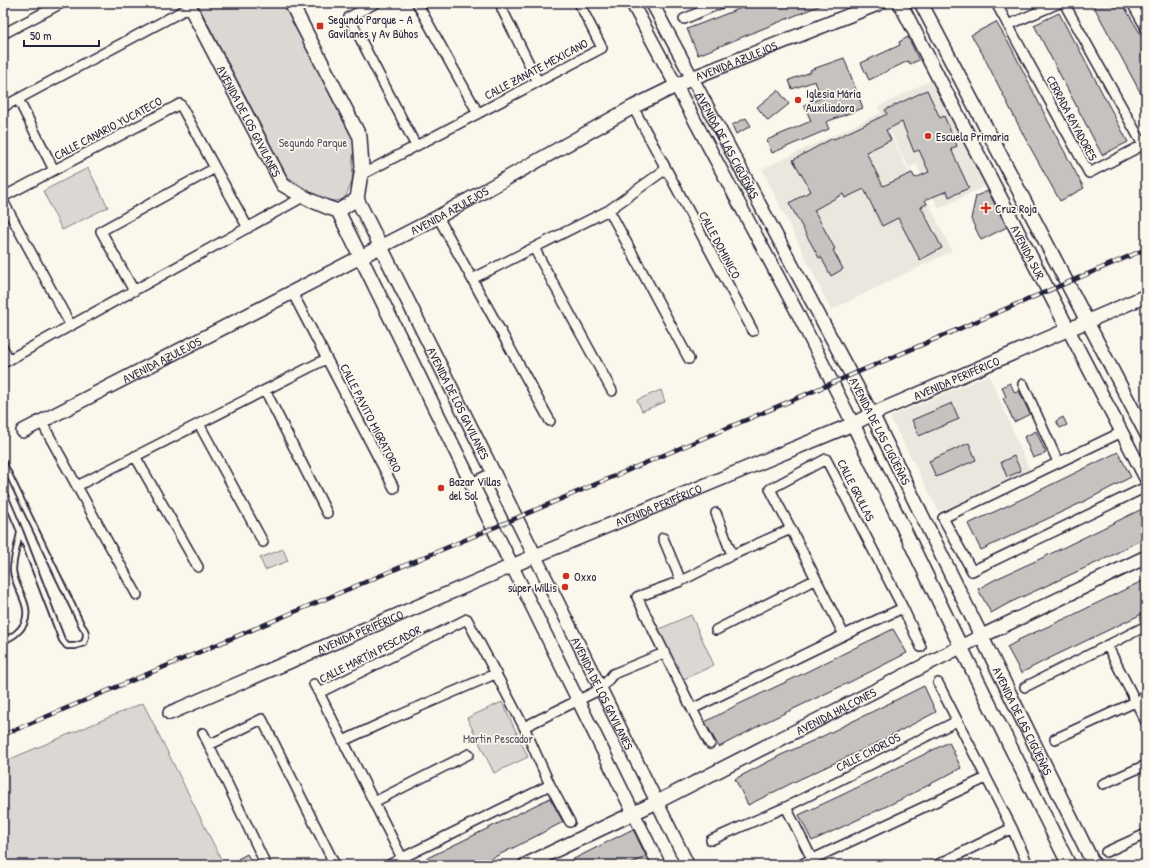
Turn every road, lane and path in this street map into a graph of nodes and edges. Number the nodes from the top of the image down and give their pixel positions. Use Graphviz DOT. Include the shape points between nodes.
graph roads {
  1 [pos="62,3"];
  2 [pos="291,3"];
  3 [pos="376,3"];
  4 [pos="417,3"];
  5 [pos="579,3"];
  6 [pos="632,3"];
  7 [pos="652,3"];
  8 [pos="722,3"];
  9 [pos="880,3"];
  10 [pos="900,3"];
  11 [pos="922,3"];
  12 [pos="996,3"];
  13 [pos="1058,3"];
  14 [pos="1064,3"];
  15 [pos="1132,3"];
  16 [pos="189,5"];
  17 [pos="502,9"];
  18 [pos="684,19"];
  19 [pos="1008,25"];
  20 [pos="1146,28"];
  21 [pos="3,34"];
  22 [pos="692,78"];
  23 [pos="538,82"];
  24 [pos="676,85"];
  25 [pos="18,99"];
  26 [pos="3,107"];
  27 [pos="633,107"];
  28 [pos="478,113"];
  29 [pos="416,146"];
  30 [pos="215,168"];
  31 [pos="666,169"];
  32 [pos="54,170"];
  33 [pos="361,175"];
  34 [pos="3,197"];
  35 [pos="303,198"];
  36 [pos="358,199"];
  37 [pos="3,201"];
  38 [pos="609,210"];
  39 [pos="338,211"];
  40 [pos="1030,211"];
  41 [pos="438,216"];
  42 [pos="1012,220"];
  43 [pos="248,228"];
  44 [pos="381,246"];
  45 [pos="534,248"];
  46 [pos="360,257"];
  47 [pos="472,279"];
  48 [pos="134,291"];
  49 [pos="292,292"];
  50 [pos="1146,296"];
  51 [pos="1087,321"];
  52 [pos="71,326"];
  53 [pos="1068,329"];
  54 [pos="753,332"];
  55 [pos="3,348"];
  56 [pos="326,359"];
  57 [pos="689,359"];
  58 [pos="6,362"];
  59 [pos="1023,384"];
  60 [pos="265,390"];
  61 [pos="612,391"];
  62 [pos="872,414"];
  63 [pos="41,421"];
  64 [pos="550,421"];
  65 [pos="199,424"];
  66 [pos="853,424"];
  67 [pos="23,431"];
  68 [pos="1122,432"];
  69 [pos="1146,434"];
  70 [pos="135,456"];
  71 [pos="3,462"];
  72 [pos="1058,462"];
  73 [pos="494,474"];
  74 [pos="1146,479"];
  75 [pos="472,485"];
  76 [pos="77,486"];
  77 [pos="1146,487"];
  78 [pos="394,488"];
  79 [pos="3,491"];
  80 [pos="327,513"];
  81 [pos="716,513"];
  82 [pos="791,529"];
  83 [pos="20,531"];
  84 [pos="663,538"];
  85 [pos="263,542"];
  86 [pos="732,555"];
  87 [pos="535,556"];
  88 [pos="1146,557"];
  89 [pos="512,566"];
  90 [pos="198,567"];
  91 [pos="816,580"];
  92 [pos="682,581"];
  93 [pos="137,595"];
  94 [pos="903,608"];
  95 [pos="1146,626"];
  96 [pos="716,630"];
  97 [pos="844,635"];
  98 [pos="982,636"];
  99 [pos="3,642"];
  100 [pos="1108,645"];
  101 [pos="921,647"];
  102 [pos="961,647"];
  103 [pos="664,653"];
  104 [pos="495,674"];
  105 [pos="938,683"];
  106 [pos="314,684"];
  107 [pos="1025,687"];
  108 [pos="601,689"];
  109 [pos="319,693"];
  110 [pos="1146,697"];
  111 [pos="577,700"];
  112 [pos="1136,702"];
  113 [pos="692,709"];
  114 [pos="170,713"];
  115 [pos="957,721"];
  116 [pos="1146,722"];
  117 [pos="524,727"];
  118 [pos="203,733"];
  119 [pos="1055,739"];
  120 [pos="343,741"];
  121 [pos="710,744"];
  122 [pos="209,745"];
  123 [pos="469,754"];
  124 [pos="1146,765"];
  125 [pos="986,778"];
  126 [pos="550,784"];
  127 [pos="1103,784"];
  128 [pos="374,802"];
  129 [pos="657,802"];
  130 [pos="786,807"];
  131 [pos="633,814"];
  132 [pos="570,822"];
  133 [pos="1012,828"];
  134 [pos="1146,834"];
  135 [pos="711,840"];
  136 [pos="1106,852"];
  137 [pos="402,858"];
  138 [pos="813,862"];
  139 [pos="266,865"];
  140 [pos="335,865"];
  141 [pos="389,865"];
  142 [pos="525,865"];
  143 [pos="658,865"];
  144 [pos="688,865"];
  145 [pos="800,865"];
  146 [pos="937,865"];
  147 [pos="1028,865"];
  148 [pos="1069,865"];
  149 [pos="1094,865"];
  1 -- 21 [label="street"];
  2 -- 33 [label="main road" via="360,137"];
  3 -- 29 [label="street" via="349,17"];
  4 -- 28 [label="street, CALLE ZANATE MEXICANO"];
  5 -- 23 [label="street, CALLE ZANATE MEXICANO" via="602,48"];
  6 -- 24 [label="street, AVENIDA DE LAS CIGÜEÑAS"];
  7 -- 22 [label="street, AVENIDA DE LAS CIGÜEÑAS"];
  8 -- 18 [label="street"];
  9 -- 22 [label="main road, AVENIDA AZULEJOS"];
  10 -- 42 [label="main road, AVENIDA SUR"];
  11 -- 40 [label="main road, AVENIDA SUR"];
  12 -- 19 [label="street, CERRADA RAYADORES"];
  13 -- 19 [label="street"];
  14 -- 19 [label="street, CERRADA RAYADORES" via="1143,146 1089,173"];
  15 -- 20 [label="street"];
  16 -- 25 [label="street"];
  16 -- 35 [label="main road, AVENIDA DE LOS GAVILANES" via="283,185"];
  17 -- 23 [label="street"];
  22 -- 24 [label="main road, AVENIDA AZULEJOS"];
  22 -- 62 [label="street, AVENIDA DE LAS CIGÜEÑAS"];
  23 -- 28 [label="street, CALLE ZANATE MEXICANO"];
  24 -- 27 [label="main road, AVENIDA AZULEJOS"];
  24 -- 66 [label="street, AVENIDA DE LAS CIGÜEÑAS" via="797,312"];
  25 -- 26 [label="street"];
  25 -- 32 [label="street"];
  27 -- 31 [label="street, CALLE DOMINICO"];
  27 -- 41 [label="main road, AVENIDA AZULEJOS"];
  28 -- 29 [label="street, CALLE ZANATE MEXICANO"];
  29 -- 33 [label="street, CALLE ZANATE MEXICANO"];
  30 -- 32 [label="street, CALLE CANARIO YUCATECO" via="180,104"];
  30 -- 43 [label="street, CALLE CANARIO YUCATECO"];
  30 -- 48 [label="street" via="101,231"];
  31 -- 38 [label="street"];
  31 -- 54 [label="street, CALLE DOMINICO"];
  32 -- 34 [label="street, CALLE CANARIO YUCATECO"];
  33 -- 36 [label="main road"];
  35 -- 39 [label="main road, AVENIDA DE LOS GAVILANES"];
  35 -- 43 [label="street"];
  36 -- 39 [label="main road"];
  36 -- 44 [label="main road, AVENIDA DE LOS GAVILANES"];
  37 -- 52 [label="street"];
  38 -- 45 [label="street"];
  38 -- 57 [label="street"];
  39 -- 46 [label="main road, AVENIDA DE LOS GAVILANES"];
  40 -- 42 [label="main road"];
  40 -- 51 [label="main road, AVENIDA SUR"];
  41 -- 44 [label="main road, AVENIDA AZULEJOS"];
  41 -- 47 [label="street"];
  42 -- 53 [label="main road, AVENIDA SUR"];
  43 -- 48 [label="street"];
  44 -- 46 [label="main road, AVENIDA AZULEJOS"];
  44 -- 73 [label="main road, AVENIDA DE LOS GAVILANES"];
  45 -- 47 [label="street"];
  45 -- 61 [label="street"];
  46 -- 49 [label="main road, AVENIDA AZULEJOS"];
  46 -- 75 [label="main road, AVENIDA DE LOS GAVILANES"];
  47 -- 64 [label="street"];
  48 -- 52 [label="street"];
  49 -- 56 [label="street, CALLE PAVITO MIGRATORIO"];
  49 -- 63 [label="main road, AVENIDA AZULEJOS"];
  50 -- 51 [label="main road, AVENIDA PERIFÉRICO"];
  51 -- 53 [label="main road, AVENIDA PERIFÉRICO"];
  51 -- 69 [label="street, AVENIDA SUR"];
  52 -- 58 [label="street"];
  53 -- 62 [label="main road, AVENIDA PERIFÉRICO"];
  53 -- 68 [label="street, AVENIDA SUR"];
  55 -- 58 [label="street"];
  56 -- 60 [label="street, CALLE PAVITO MIGRATORIO"];
  56 -- 78 [label="street, CALLE PAVITO MIGRATORIO"];
  59 -- 72 [label="street"];
  60 -- 65 [label="street, CALLE PAVITO MIGRATORIO"];
  60 -- 80 [label="street"];
  62 -- 66 [label="main road, AVENIDA PERIFÉRICO"];
  62 -- 98 [label="main road, AVENIDA DE LAS CIGÜEÑAS"];
  63 -- 67 [label="main road, AVENIDA AZULEJOS"];
  63 -- 76 [label="street"];
  65 -- 70 [label="street, CALLE PAVITO MIGRATORIO"];
  65 -- 85 [label="street"];
  66 -- 87 [label="main road, AVENIDA PERIFÉRICO"];
  66 -- 102 [label="main road, AVENIDA DE LAS CIGÜEÑAS"];
  68 -- 72 [label="street"];
  68 -- 74 [label="street, AVENIDA SUR"];
  70 -- 76 [label="street, CALLE PAVITO MIGRATORIO"];
  70 -- 90 [label="street"];
  71 -- 83 [label="lane" via="85,630 87,635 84,643 67,646 62,640"];
  72 -- 77 [label="street" via="942,518 972,571"];
  73 -- 75 [label="main road"];
  73 -- 87 [label="main road, AVENIDA DE LOS GAVILANES"];
  75 -- 89 [label="main road, AVENIDA DE LOS GAVILANES"];
  76 -- 93 [label="street"];
  79 -- 83 [label="lane"];
  81 -- 86 [label="street"];
  82 -- 86 [label="street"];
  82 -- 91 [label="street, CALLE GRULLAS"];
  82 -- 94 [label="street, CALLE GRULLAS" via="770,489 826,459"];
  83 -- 99 [label="lane" via="13,570 27,609 26,620 17,634"];
  84 -- 92 [label="street"];
  86 -- 92 [label="street"];
  87 -- 89 [label="main road, AVENIDA PERIFÉRICO"];
  87 -- 108 [label="street, AVENIDA DE LOS GAVILANES"];
  88 -- 98 [label="main road, AVENIDA HALCONES"];
  89 -- 111 [label="street, AVENIDA DE LOS GAVILANES"];
  89 -- 114 [label="main road, AVENIDA PERIFÉRICO"];
  91 -- 96 [label="street"];
  91 -- 97 [label="street, CALLE GRULLAS"];
  92 -- 103 [label="street" via="637,597"];
  94 -- 97 [label="street"];
  94 -- 101 [label="street, CALLE GRULLAS"];
  95 -- 100 [label="street"];
  97 -- 113 [label="street"];
  98 -- 102 [label="main road, AVENIDA HALCONES"];
  98 -- 149 [label="main road, AVENIDA DE LAS CIGÜEÑAS"];
  100 -- 107 [label="street"];
  100 -- 112 [label="street"];
  102 -- 129 [label="main road, AVENIDA HALCONES"];
  102 -- 148 [label="main road, AVENIDA DE LAS CIGÜEÑAS"];
  103 -- 108 [label="street" via="613,674"];
  103 -- 113 [label="street"];
  104 -- 109 [label="street, CALLE MARTÍN PESCADOR" via="466,619"];
  104 -- 117 [label="street, CALLE MARTÍN PESCADOR"];
  104 -- 120 [label="street"];
  105 -- 115 [label="street"];
  106 -- 109 [label="street"];
  108 -- 111 [label="street"];
  108 -- 129 [label="street, AVENIDA DE LOS GAVILANES"];
  109 -- 120 [label="street, CALLE MARTÍN PESCADOR"];
  110 -- 112 [label="street"];
  111 -- 117 [label="street"];
  111 -- 131 [label="street, AVENIDA DE LOS GAVILANES"];
  112 -- 116 [label="street"];
  112 -- 119 [label="street"];
  113 -- 121 [label="street"];
  115 -- 125 [label="street"];
  115 -- 130 [label="street, CALLE CHORLOS"];
  117 -- 126 [label="street, CALLE MARTÍN PESCADOR"];
  118 -- 122 [label="street"];
  120 -- 128 [label="street, CALLE MARTÍN PESCADOR"];
  122 -- 139 [label="street"];
  122 -- 140 [label="street" via="262,719"];
  123 -- 128 [label="street"];
  124 -- 127 [label="street"];
  125 -- 133 [label="street"];
  125 -- 138 [label="street"];
  126 -- 132 [label="street, CALLE MARTÍN PESCADOR"];
  126 -- 137 [label="street"];
  128 -- 137 [label="street, CALLE MARTÍN PESCADOR"];
  129 -- 131 [label="main road, AVENIDA HALCONES"];
  129 -- 144 [label="street, AVENIDA DE LOS GAVILANES"];
  130 -- 135 [label="street, CALLE CHORLOS"];
  130 -- 138 [label="street"];
  131 -- 142 [label="main road, AVENIDA HALCONES"];
  131 -- 143 [label="street, AVENIDA DE LOS GAVILANES"];
  133 -- 146 [label="street"];
  133 -- 147 [label="street"];
  134 -- 136 [label="street"];
  137 -- 141 [label="street"];
  138 -- 145 [label="street"];
}
